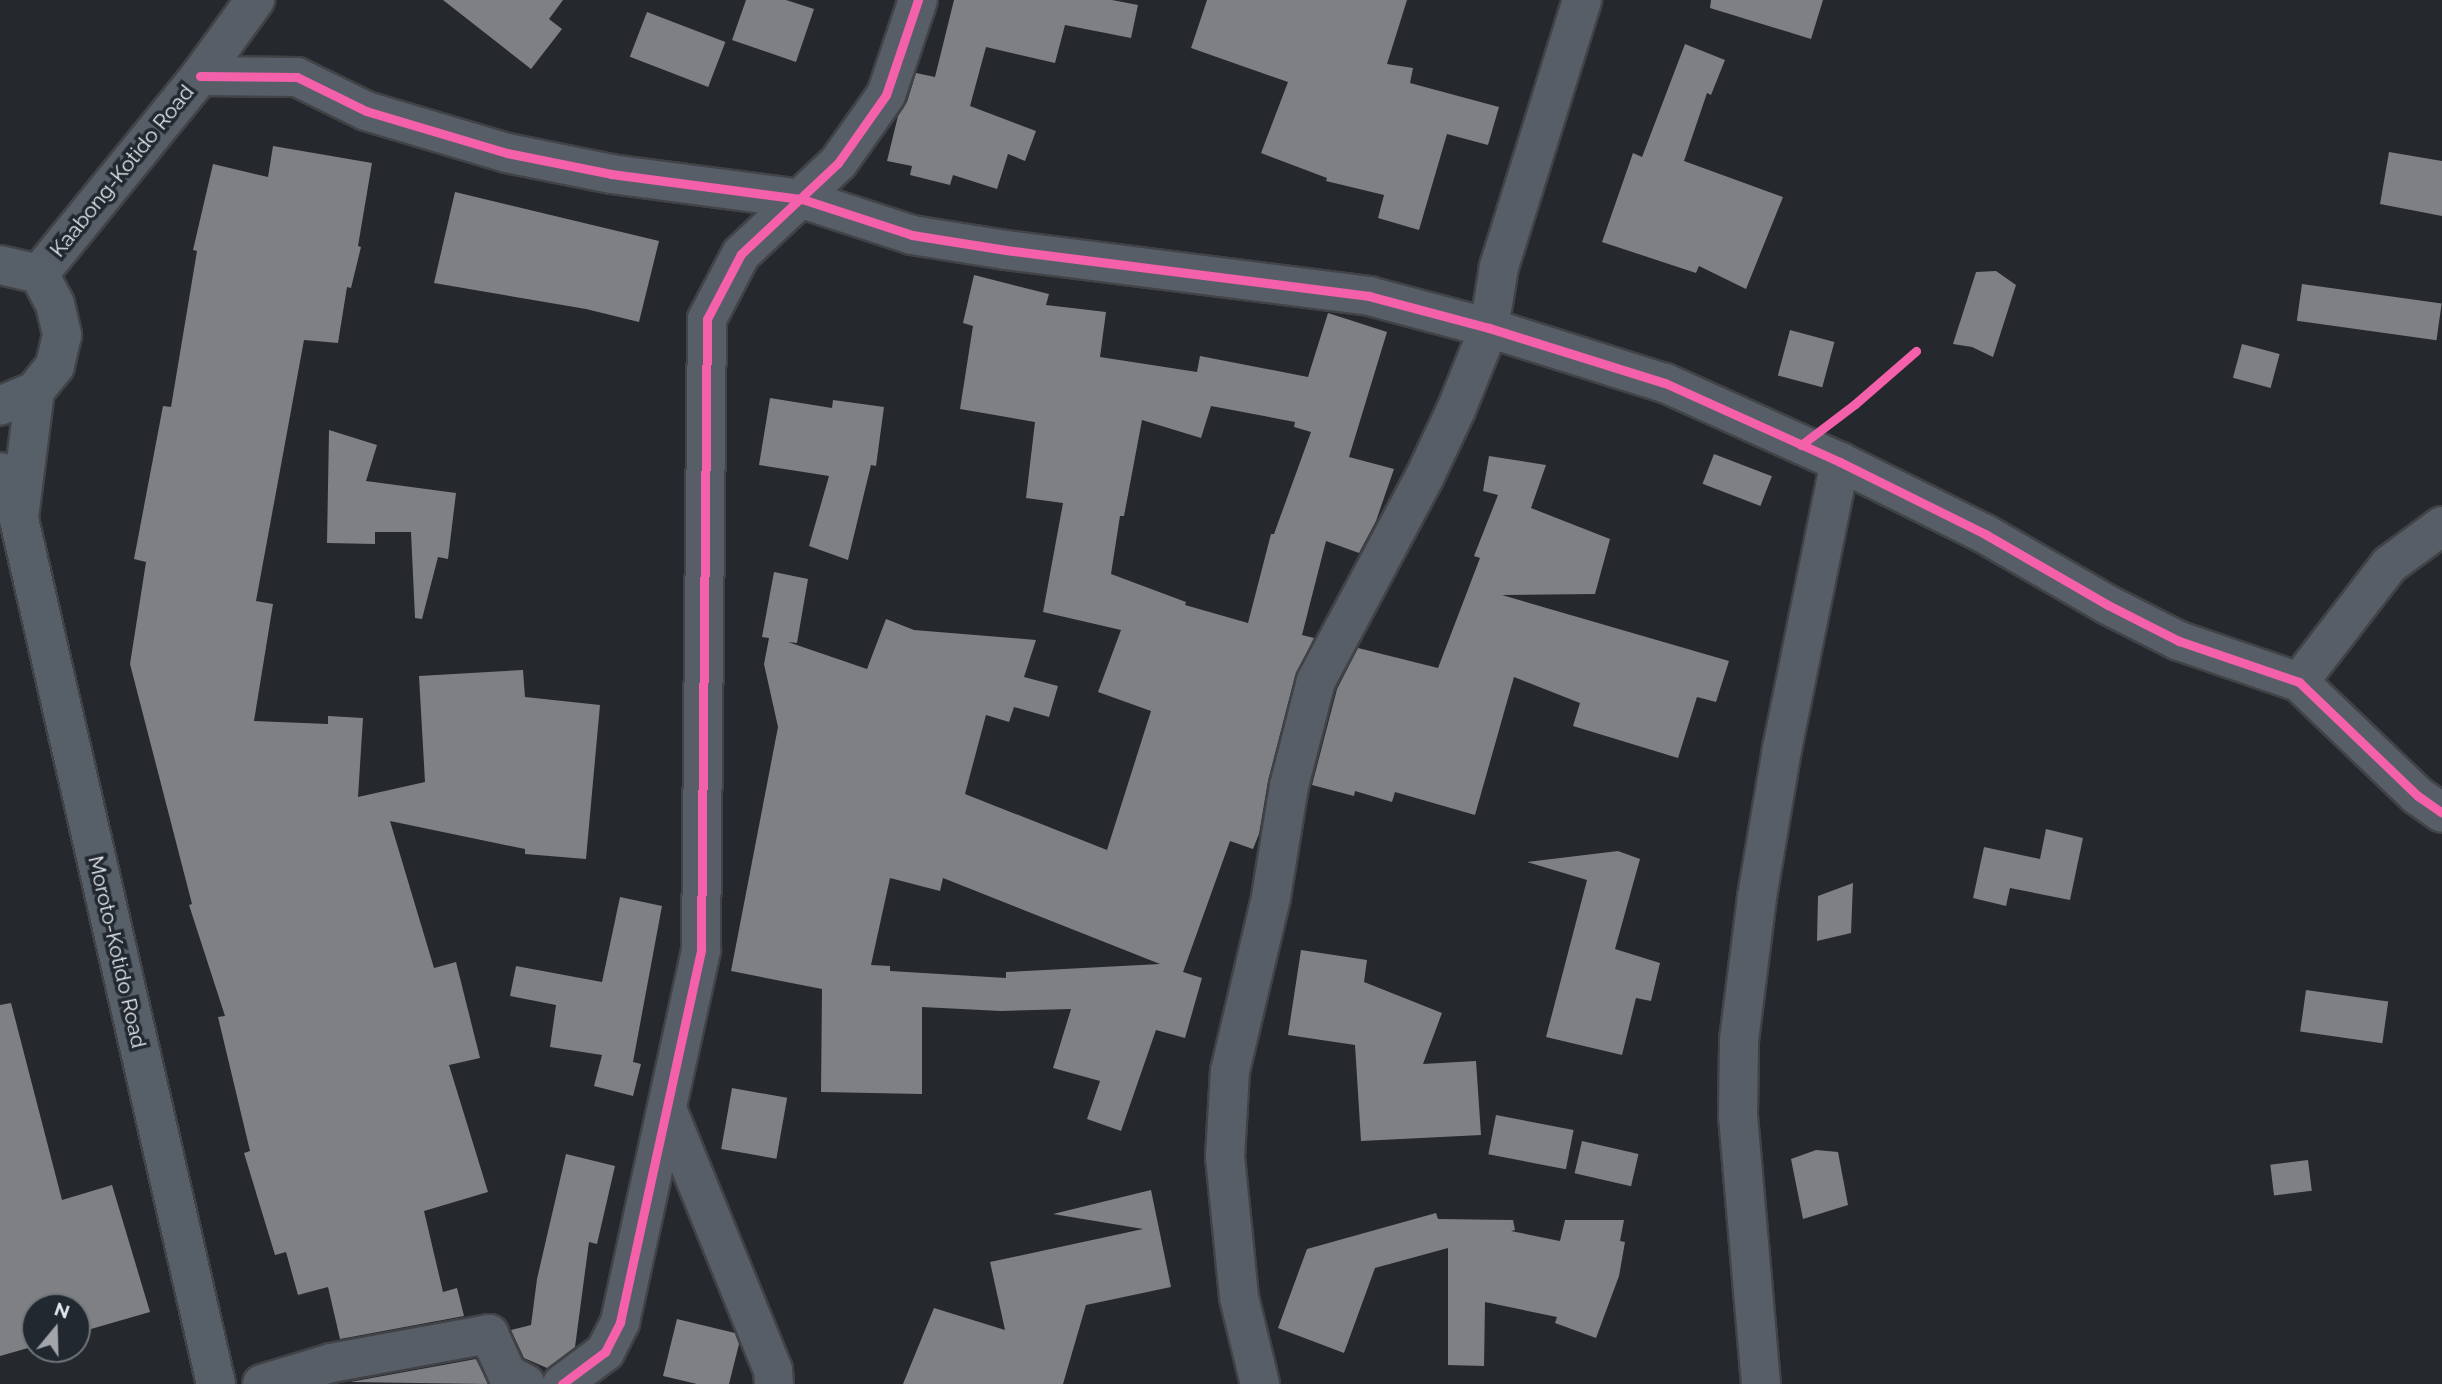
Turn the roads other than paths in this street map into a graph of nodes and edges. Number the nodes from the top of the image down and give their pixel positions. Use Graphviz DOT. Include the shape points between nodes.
graph roads {
  1 [pos="255,0"];
  2 [pos="918,0"];
  3 [pos="1581,0"];
  4 [pos="200,76"];
  5 [pos="802,199"];
  6 [pos="0,265"];
  7 [pos="39,274"];
  8 [pos="1489,328"];
  9 [pos="35,391"];
  10 [pos="0,406"];
  11 [pos="1840,462"];
  12 [pos="0,472"];
  13 [pos="19,519"];
  14 [pos="2442,526"];
  15 [pos="2299,682"];
  16 [pos="2442,813"];
  17 [pos="667,1109"];
  18 [pos="216,1384"];
  19 [pos="262,1384"];
  20 [pos="526,1384"];
  21 [pos="562,1384"];
  22 [pos="774,1384"];
  23 [pos="1259,1384"];
  24 [pos="1761,1384"];
  1 -- 4 [label="street, Kaabong-Kotido Road"];
  2 -- 5 [label="street" via="886,95 838,163"];
  3 -- 8 [label="street" via="1499,267"];
  4 -- 5 [label="street" via="297,77 366,111 507,153 611,174"];
  4 -- 7 [label="street, Kaabong-Kotido Road"];
  5 -- 8 [label="street" via="912,235 1369,296"];
  5 -- 17 [label="street" via="741,254 707,319 701,950"];
  6 -- 7 [label="main road"];
  7 -- 9 [label="main road" via="55,304 62,335 55,366"];
  8 -- 11 [label="street" via="1665,383"];
  8 -- 23 [label="street" via="1424,478 1316,681 1289,786 1271,897 1230,1071 1225,1157 1239,1297"];
  9 -- 10 [label="main road"];
  9 -- 13 [label="main road, Moroto-Kotido Road"];
  11 -- 15 [label="street" via="1985,534 2179,640"];
  11 -- 24 [label="street" via="1782,749 1739,1040 1738,1116"];
  12 -- 13 [label="main road, Moroto-Kotido Road"];
  13 -- 18 [label="main road, Moroto-Kotido Road"];
  14 -- 15 [label="street" via="2389,565"];
  15 -- 16 [label="street" via="2418,796"];
  17 -- 21 [label="street" via="620,1322 605,1352"];
  17 -- 22 [label="street" via="773,1370"];
  19 -- 20 [label="street" via="331,1363 489,1334 507,1374"];
}
